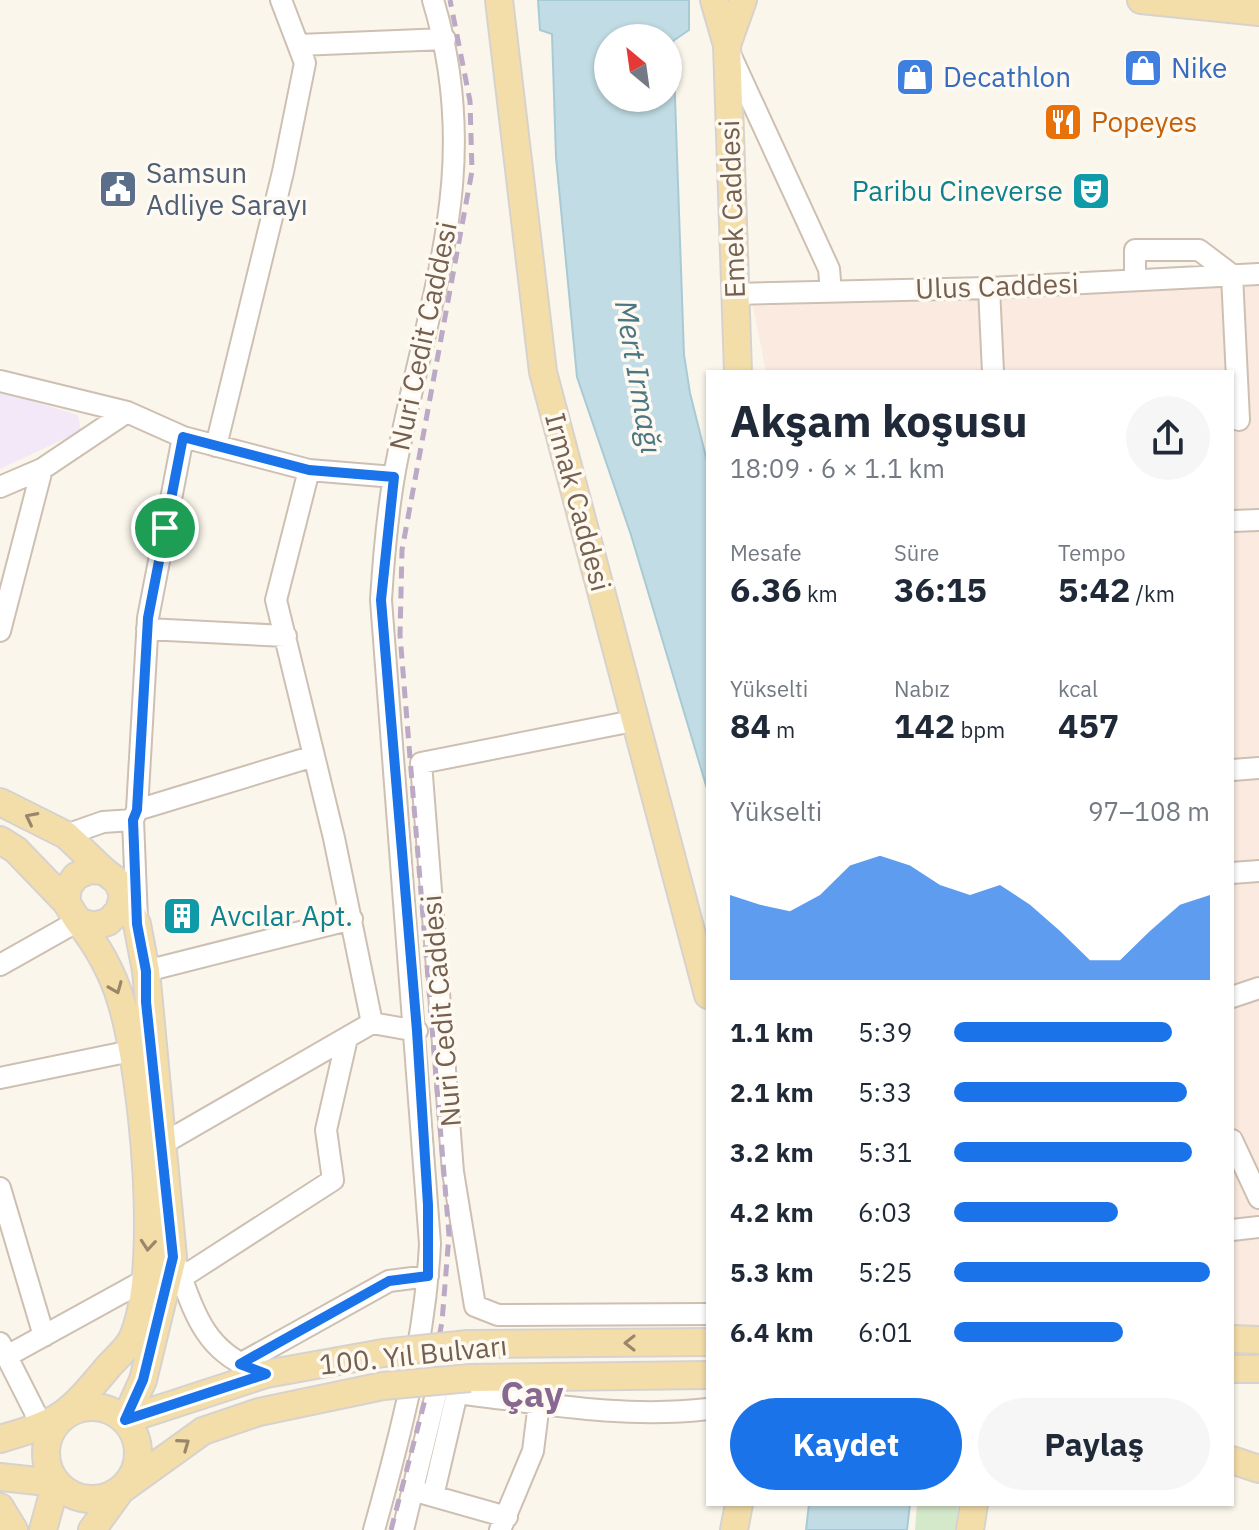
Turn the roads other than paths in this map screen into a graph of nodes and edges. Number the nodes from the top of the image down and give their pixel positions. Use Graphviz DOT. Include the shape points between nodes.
graph roads {
  1 [pos="281,0"];
  2 [pos="433,0"];
  3 [pos="499,0"];
  4 [pos="714,0"];
  5 [pos="743,0"];
  6 [pos="1141,0"];
  7 [pos="1259,12"];
  8 [pos="445,39"];
  9 [pos="299,45"];
  10 [pos="727,45"];
  11 [pos="1259,274"];
  12 [pos="1232,275"];
  13 [pos="1135,280"];
  14 [pos="989,288"];
  15 [pos="831,292"];
  16 [pos="734,294"];
  17 [pos="738,370"];
  18 [pos="993,370"];
  19 [pos="0,381"];
  20 [pos="127,412"];
  21 [pos="1243,420"];
  22 [pos="183,437"];
  23 [pos="216,446"];
  24 [pos="42,469"];
  25 [pos="309,470"];
  26 [pos="394,477"];
  27 [pos="0,487"];
  28 [pos="1259,520"];
  29 [pos="1234,521"];
  30 [pos="147,629"];
  31 [pos="0,631"];
  32 [pos="286,636"];
  33 [pos="638,720"];
  34 [pos="314,756"];
  35 [pos="1259,768"];
  36 [pos="1234,770"];
  37 [pos="0,802"];
  38 [pos="135,815"];
  39 [pos="66,835"];
  40 [pos="5,850"];
  41 [pos="104,871"];
  42 [pos="1259,871"];
  43 [pos="1234,873"];
  44 [pos="123,896"];
  45 [pos="72,911"];
  46 [pos="352,919"];
  47 [pos="137,924"];
  48 [pos="0,965"];
  49 [pos="146,971"];
  50 [pos="706,987"];
  51 [pos="1259,988"];
  52 [pos="1234,996"];
  53 [pos="372,1023"];
  54 [pos="417,1031"];
  55 [pos="347,1038"];
  56 [pos="131,1051"];
  57 [pos="0,1078"];
  58 [pos="164,1143"];
  59 [pos="1234,1144"];
  60 [pos="0,1188"];
  61 [pos="1259,1198"];
  62 [pos="1259,1227"];
  63 [pos="1234,1230"];
  64 [pos="177,1267"];
  65 [pos="428,1276"];
  66 [pos="145,1280"];
  67 [pos="706,1314"];
  68 [pos="44,1336"];
  69 [pos="1234,1339"];
  70 [pos="1259,1340"];
  71 [pos="706,1342"];
  72 [pos="4,1349"];
  73 [pos="240,1364"];
  74 [pos="1234,1369"];
  75 [pos="1259,1369"];
  76 [pos="266,1374"];
  77 [pos="706,1375"];
  78 [pos="437,1390"];
  79 [pos="539,1403"];
  80 [pos="706,1409"];
  81 [pos="70,1412"];
  82 [pos="125,1420"];
  83 [pos="42,1426"];
  84 [pos="0,1439"];
  85 [pos="1234,1461"];
  86 [pos="1259,1469"];
  87 [pos="0,1477"];
  88 [pos="56,1483"];
  89 [pos="121,1490"];
  90 [pos="424,1494"];
  91 [pos="739,1506"];
  92 [pos="974,1506"];
  93 [pos="0,1507"];
  94 [pos="503,1524"];
  95 [pos="14,1530"];
  96 [pos="43,1530"];
  97 [pos="92,1530"];
  98 [pos="374,1530"];
  99 [pos="403,1530"];
  100 [pos="734,1530"];
  101 [pos="970,1530"];
  1 -- 9 [label="street"];
  2 -- 8 [label="street, Nuri Cedit Caddesi"];
  3 -- 33 [label="main road, Irmak Caddesi" via="543,372"];
  4 -- 10 [label="main road, Emek Caddesi"];
  5 -- 10 [label="main road, Emek Caddesi"];
  6 -- 7 [label="main road"];
  8 -- 9 [label="street"];
  8 -- 26 [label="street, Nuri Cedit Caddesi" via="456,121 453,194"];
  9 -- 23 [label="street" via="305,63 283,172"];
  10 -- 15 [label="street" via="829,269"];
  10 -- 16 [label="main road, Emek Caddesi"];
  11 -- 12 [label="street, Ulus Caddesi"];
  12 -- 13 [label="street, Ulus Caddesi"];
  12 -- 13 [label="street" via="1199,250 1135,250"];
  12 -- 21 [label="street"];
  13 -- 14 [label="street, Ulus Caddesi"];
  14 -- 15 [label="street, Ulus Caddesi"];
  14 -- 18 [label="street"];
  15 -- 16 [label="street, Ulus Caddesi"];
  16 -- 17 [label="main road, Emek Caddesi"];
  19 -- 20 [label="street"];
  20 -- 22 [label="street"];
  20 -- 24 [label="street"];
  22 -- 23 [label="street"];
  22 -- 30 [label="street"];
  23 -- 25 [label="street"];
  24 -- 27 [label="street"];
  24 -- 31 [label="street"];
  25 -- 26 [label="street"];
  25 -- 32 [label="street" via="276,600"];
  26 -- 54 [label="street, Nuri Cedit Caddesi" via="381,600"];
  28 -- 29 [label="street"];
  30 -- 32 [label="street"];
  30 -- 38 [label="street"];
  32 -- 34 [label="street"];
  33 -- 50 [label="main road, Irmak Caddesi"];
  33 -- 67 [label="street, Nuri Cedit Caddesi" via="421,763 453,1172 475,1306 498,1315"];
  34 -- 38 [label="street"];
  34 -- 46 [label="street"];
  35 -- 36 [label="street"];
  39 -- 37 [label="main road, one-way"];
  38 -- 39 [label="street"];
  38 -- 47 [label="street"];
  39 -- 41 [label="main road"];
  40 -- 45 [label="main road"];
  41 -- 44 [label="main road" via="117,881"];
  41 -- 45 [label="main road" via="76,876 68,887"];
  42 -- 43 [label="street"];
  44 -- 45 [label="main road" via="119,911 108,922 93,926"];
  44 -- 47 [label="main road"];
  45 -- 48 [label="street"];
  45 -- 56 [label="main road, one-way" via="101,951"];
  46 -- 49 [label="street"];
  46 -- 53 [label="street"];
  47 -- 49 [label="main road"];
  49 -- 58 [label="main road"];
  51 -- 52 [label="street"];
  53 -- 54 [label="street"];
  53 -- 55 [label="street"];
  54 -- 65 [label="street, Nuri Cedit Caddesi"];
  55 -- 58 [label="street"];
  55 -- 64 [label="street" via="326,1130 333,1180"];
  56 -- 57 [label="street"];
  56 -- 66 [label="main road, one-way" via="149,1233"];
  58 -- 64 [label="main road"];
  59 -- 61 [label="street"];
  60 -- 68 [label="street"];
  62 -- 63 [label="street"];
  64 -- 73 [label="street" via="198,1321 226,1358"];
  64 -- 82 [label="main road" via="143,1380"];
  65 -- 73 [label="street" via="389,1281"];
  65 -- 98 [label="street, Nuri Cedit Caddesi" via="402,1431"];
  66 -- 68 [label="street"];
  66 -- 81 [label="main road" via="131,1340"];
  68 -- 72 [label="street"];
  69 -- 70 [label="main road"];
  71 -- 76 [label="main road, 100. Yıl Bulvarı, one-way, bridge" via="468,1344"];
  72 -- 83 [label="street"];
  73 -- 76 [label="street"];
  74 -- 75 [label="main road"];
  76 -- 82 [label="main road, 100. Yıl Bulvarı"];
  89 -- 77 [label="main road, 100. Yıl Bulvarı, one-way, bridge" via="203,1431 259,1412 383,1386 470,1378"];
  78 -- 90 [label="street"];
  79 -- 80 [label="street" via="666,1414"];
  79 -- 90 [label="street" via="457,1393"];
  79 -- 94 [label="street" via="533,1451"];
  81 -- 82 [label="main road" via="99,1407"];
  81 -- 83 [label="main road"];
  81 -- 88 [label="main road" via="59,1420 47,1444 46,1458"];
  82 -- 89 [label="main road" via="139,1448 138,1464"];
  83 -- 84 [label="main road"];
  85 -- 86 [label="main road"];
  87 -- 88 [label="main road"];
  88 -- 89 [label="main road" via="94,1500"];
  88 -- 96 [label="main road"];
  89 -- 97 [label="main road"];
  90 -- 94 [label="street"];
  90 -- 99 [label="street"];
  91 -- 100 [label="main road"];
  92 -- 101 [label="main road"];
  93 -- 95 [label="main road"];
}
